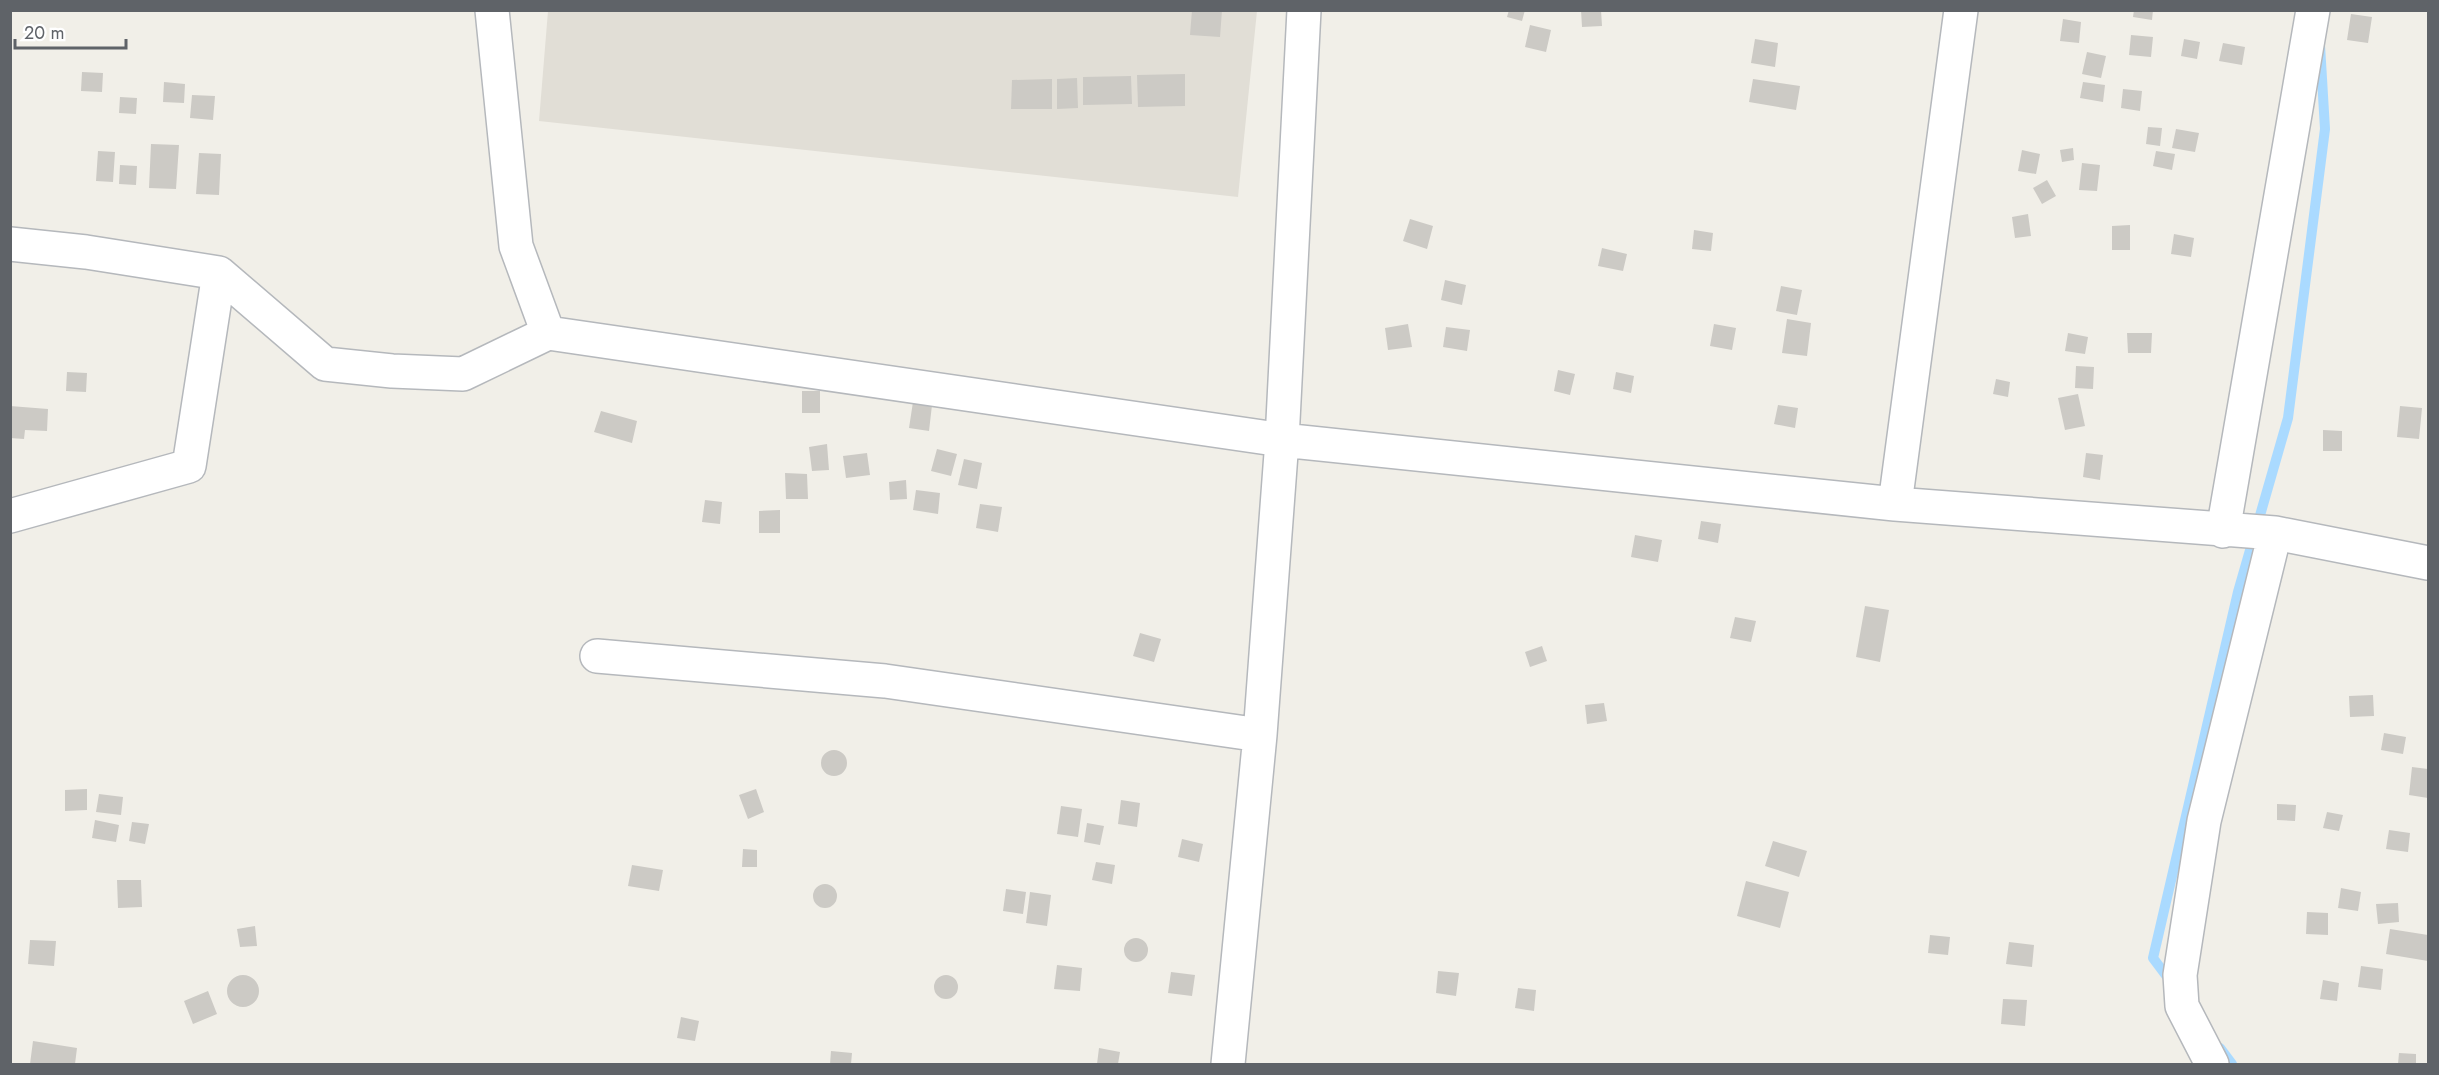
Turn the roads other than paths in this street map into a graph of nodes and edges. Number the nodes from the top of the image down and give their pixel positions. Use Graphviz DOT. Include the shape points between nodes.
graph roads {
  1 [pos="492,10"];
  2 [pos="1304,10"];
  3 [pos="1961,10"];
  4 [pos="2313,10"];
  5 [pos="10,244"];
  6 [pos="219,273"];
  7 [pos="548,333"];
  8 [pos="1282,440"];
  9 [pos="1895,504"];
  10 [pos="10,516"];
  11 [pos="2223,531"];
  12 [pos="2275,533"];
  13 [pos="2428,563"];
  14 [pos="597,656"];
  15 [pos="1260,735"];
  16 [pos="1228,1065"];
  17 [pos="2212,1065"];
  1 -- 7 [label="street" via="516,246"];
  2 -- 8 [label="street"];
  3 -- 9 [label="street"];
  4 -- 11 [label="street"];
  5 -- 6 [label="street"];
  6 -- 7 [label="street" via="325,364 463,374"];
  6 -- 10 [label="street" via="189,466"];
  7 -- 8 [label="street"];
  8 -- 9 [label="street"];
  8 -- 15 [label="street"];
  9 -- 11 [label="street"];
  11 -- 12 [label="street"];
  12 -- 13 [label="street"];
  12 -- 17 [label="street" via="2204,821 2180,975 2182,1006"];
  14 -- 15 [label="street" via="885,681"];
  15 -- 16 [label="street"];
}
